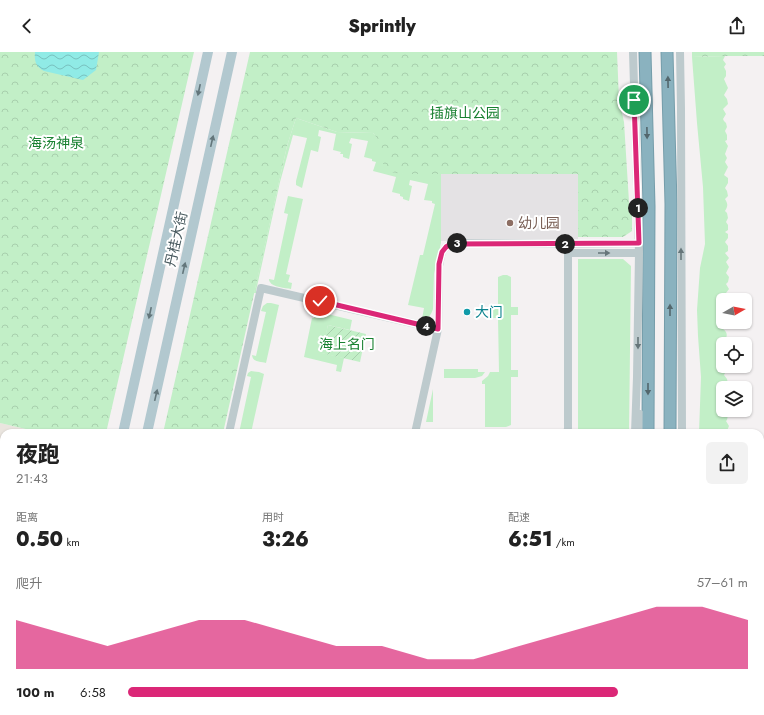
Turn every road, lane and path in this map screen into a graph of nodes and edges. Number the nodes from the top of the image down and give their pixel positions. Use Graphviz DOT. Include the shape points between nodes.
graph roads {
  1 [pos="208,52"];
  2 [pos="232,52"];
  3 [pos="633,52"];
  4 [pos="645,52"];
  5 [pos="667,52"];
  6 [pos="680,52"];
  7 [pos="681,108"];
  8 [pos="649,206"];
  9 [pos="639,243"];
  10 [pos="671,243"];
  11 [pos="568,244"];
  12 [pos="568,253"];
  13 [pos="639,253"];
  14 [pos="638,324"];
  15 [pos="438,329"];
  16 [pos="637,377"];
  17 [pos="670,396"];
  18 [pos="124,429"];
  19 [pos="148,429"];
  20 [pos="230,429"];
  21 [pos="416,429"];
  22 [pos="568,429"];
  23 [pos="635,429"];
  24 [pos="642,429"];
  25 [pos="648,429"];
  26 [pos="670,429"];
  27 [pos="674,429"];
  28 [pos="682,429"];
  1 -- 18 [label="main road, 丹桂大街, one-way"];
  19 -- 2 [label="main road, 丹桂大街, one-way"];
  3 -- 9 [label="street"];
  4 -- 8 [label="highway, one-way"];
  10 -- 5 [label="highway, one-way"];
  6 -- 7 [label="street"];
  7 -- 10 [label="street"];
  28 -- 7 [label="street, one-way"];
  8 -- 14 [label="street"];
  8 -- 25 [label="highway, one-way"];
  9 -- 11 [label="street"];
  9 -- 13 [label="street"];
  17 -- 10 [label="highway, one-way"];
  11 -- 12 [label="street"];
  11 -- 15 [label="street" via="455,243 446,247 439,264"];
  12 -- 13 [label="street, one-way"];
  12 -- 22 [label="street"];
  13 -- 14 [label="street"];
  14 -- 16 [label="street, one-way"];
  15 -- 20 [label="street" via="261,288"];
  15 -- 21 [label="street"];
  16 -- 23 [label="street"];
  16 -- 24 [label="street"];
  17 -- 26 [label="highway"];
  17 -- 27 [label="street"];
}
